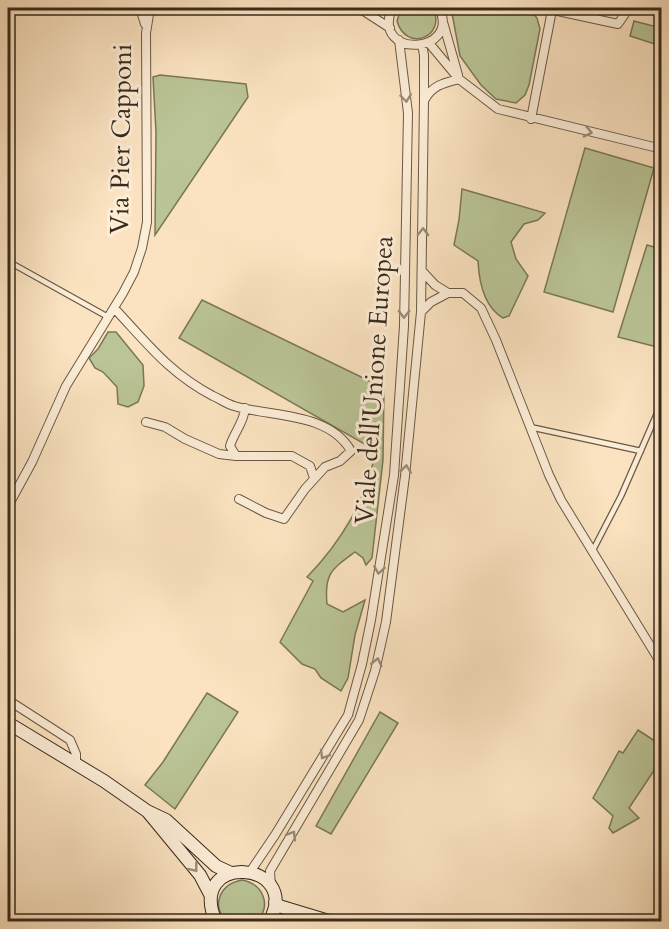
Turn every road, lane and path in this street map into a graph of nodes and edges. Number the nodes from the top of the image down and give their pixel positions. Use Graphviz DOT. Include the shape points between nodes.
graph roads {
  1 [pos="140,8"];
  2 [pos="150,8"];
  3 [pos="359,8"];
  4 [pos="392,8"];
  5 [pos="439,8"];
  6 [pos="629,8"];
  7 [pos="643,8"];
  8 [pos="548,9"];
  9 [pos="662,13"];
  10 [pos="442,21"];
  11 [pos="146,28"];
  12 [pos="390,28"];
  13 [pos="399,40"];
  14 [pos="425,44"];
  15 [pos="459,79"];
  16 [pos="424,100"];
  17 [pos="531,119"];
  18 [pos="662,149"];
  19 [pos="11,262"];
  20 [pos="422,271"];
  21 [pos="448,293"];
  22 [pos="114,308"];
  23 [pos="421,312"];
  24 [pos="108,317"];
  25 [pos="662,402"];
  26 [pos="245,408"];
  27 [pos="146,422"];
  28 [pos="530,427"];
  29 [pos="641,451"];
  30 [pos="236,456"];
  31 [pos="314,478"];
  32 [pos="240,499"];
  33 [pos="8,506"];
  34 [pos="592,553"];
  35 [pos="662,665"];
  36 [pos="8,700"];
  37 [pos="8,723"];
  38 [pos="76,764"];
  39 [pos="147,811"];
  40 [pos="250,872"];
  41 [pos="231,873"];
  42 [pos="271,888"];
  43 [pos="211,896"];
  44 [pos="275,902"];
  45 [pos="212,918"];
  46 [pos="269,921"];
  47 [pos="332,921"];
  1 -- 11 [label="street, Via Pier Capponi"];
  2 -- 11 [label="street, Via Pier Capponi"];
  3 -- 12 [label="street"];
  4 -- 12 [label="street"];
  5 -- 10 [label="street"];
  6 -- 8 [label="street" via="618,24"];
  7 -- 9 [label="lane"];
  8 -- 17 [label="street"];
  10 -- 14 [label="street" via="441,30"];
  10 -- 15 [label="street"];
  11 -- 22 [label="street, Via Pier Capponi" via="147,222 134,272"];
  12 -- 13 [label="street, Viale dell'Unione Europea"];
  13 -- 14 [label="street" via="405,44"];
  13 -- 40 [label="street, Viale dell'Unione Europea, one-way" via="408,113 404,326 394,475 371,620 348,715"];
  14 -- 15 [label="street"];
  14 -- 16 [label="street, Viale dell'Unione Europea"];
  15 -- 16 [label="street" via="438,85"];
  15 -- 17 [label="street" via="498,109"];
  20 -- 16 [label="street, Viale dell'Unione Europea, one-way"];
  17 -- 18 [label="street, one-way"];
  19 -- 24 [label="lane"];
  20 -- 21 [label="street"];
  20 -- 23 [label="street, Viale dell'Unione Europea"];
  21 -- 23 [label="street"];
  21 -- 28 [label="street" via="463,293 481,308"];
  22 -- 24 [label="street, Via Pier Capponi"];
  22 -- 26 [label="street" via="165,364 212,396"];
  42 -- 23 [label="street, Viale dell'Unione Europea, one-way" via="270,872 360,720 375,671 386,622 405,476"];
  24 -- 33 [label="street, Via Pier Capponi" via="66,386"];
  25 -- 29 [label="lane"];
  26 -- 30 [label="street" via="244,421 230,446"];
  26 -- 31 [label="street" via="306,420 346,443 351,451"];
  27 -- 30 [label="street" via="165,427 219,454"];
  28 -- 29 [label="lane"];
  28 -- 34 [label="street" via="549,476"];
  29 -- 34 [label="lane"];
  30 -- 31 [label="street" via="292,456 310,466"];
  31 -- 32 [label="street" via="284,519"];
  34 -- 35 [label="street"];
  36 -- 38 [label="street" via="70,740"];
  37 -- 38 [label="street"];
  38 -- 39 [label="street"];
  39 -- 41 [label="street" via="166,820 216,866"];
  39 -- 43 [label="street, one-way" via="200,874"];
  40 -- 41 [label="street"];
  40 -- 42 [label="street" via="266,880"];
  41 -- 43 [label="street" via="216,884"];
  42 -- 44 [label="street"];
  43 -- 45 [label="street"];
  44 -- 46 [label="street"];
  44 -- 47 [label="street"];
}
